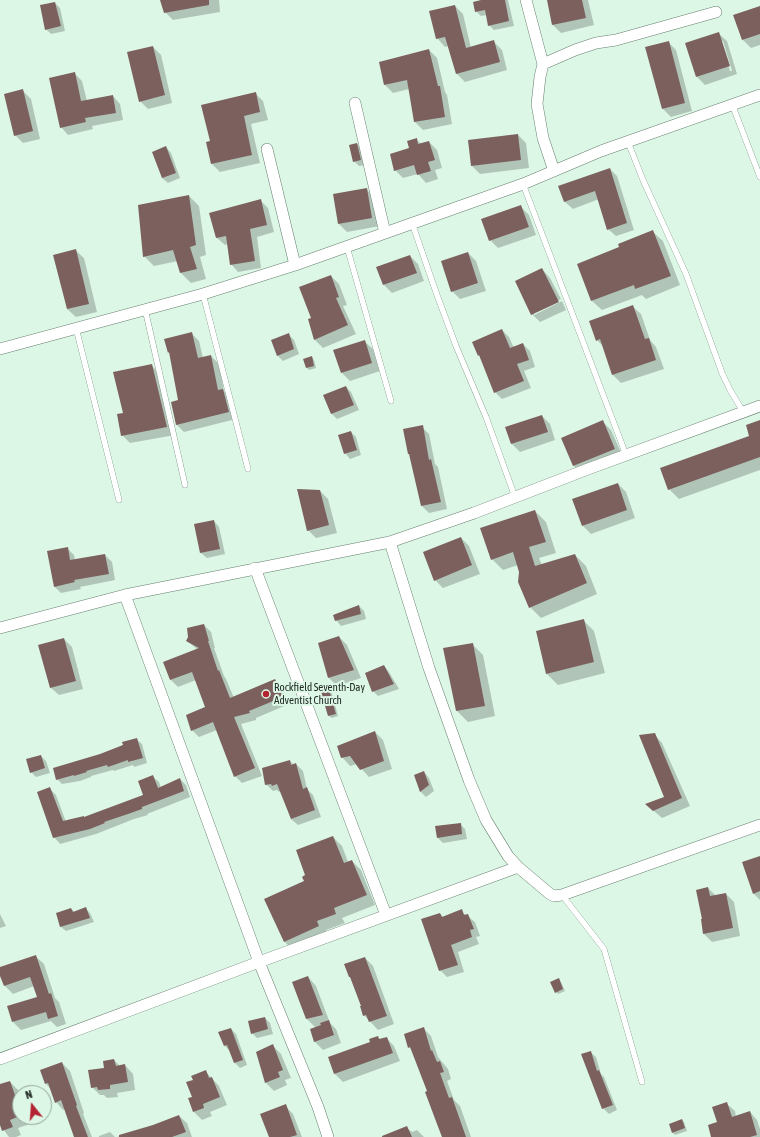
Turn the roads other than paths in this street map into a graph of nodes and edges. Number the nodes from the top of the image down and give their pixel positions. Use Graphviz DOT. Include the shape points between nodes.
graph roads {
  1 [pos="526,0"];
  2 [pos="716,12"];
  3 [pos="543,64"];
  4 [pos="760,94"];
  5 [pos="356,102"];
  6 [pos="732,104"];
  7 [pos="628,142"];
  8 [pos="267,149"];
  9 [pos="554,171"];
  10 [pos="760,177"];
  11 [pos="522,184"];
  12 [pos="412,223"];
  13 [pos="385,233"];
  14 [pos="347,247"];
  15 [pos="295,266"];
  16 [pos="203,294"];
  17 [pos="145,309"];
  18 [pos="76,328"];
  19 [pos="0,349"];
  20 [pos="391,401"];
  21 [pos="760,406"];
  22 [pos="744,412"];
  23 [pos="626,455"];
  24 [pos="248,469"];
  25 [pos="185,484"];
  26 [pos="516,497"];
  27 [pos="118,500"];
  28 [pos="390,542"];
  29 [pos="255,568"];
  30 [pos="125,594"];
  31 [pos="0,628"];
  32 [pos="760,825"];
  33 [pos="518,867"];
  34 [pos="562,895"];
  35 [pos="386,915"];
  36 [pos="259,962"];
  37 [pos="0,1058"];
  38 [pos="642,1082"];
  39 [pos="328,1137"];
  1 -- 3 [label="street"];
  2 -- 3 [label="street" via="616,40 596,43"];
  3 -- 9 [label="street" via="537,104 543,138"];
  4 -- 6 [label="street"];
  5 -- 13 [label="street"];
  6 -- 7 [label="street"];
  6 -- 10 [label="lane"];
  7 -- 9 [label="street"];
  7 -- 22 [label="lane" via="686,274 722,373"];
  8 -- 15 [label="street"];
  9 -- 11 [label="street"];
  11 -- 12 [label="street"];
  11 -- 23 [label="lane"];
  12 -- 13 [label="street"];
  12 -- 26 [label="lane" via="439,302"];
  13 -- 14 [label="street"];
  14 -- 15 [label="street"];
  14 -- 20 [label="lane"];
  15 -- 16 [label="street"];
  16 -- 17 [label="street"];
  16 -- 24 [label="lane"];
  17 -- 18 [label="street"];
  17 -- 25 [label="lane"];
  18 -- 19 [label="street"];
  18 -- 27 [label="lane"];
  21 -- 22 [label="street"];
  22 -- 23 [label="street"];
  23 -- 26 [label="street"];
  26 -- 28 [label="street"];
  28 -- 29 [label="street"];
  28 -- 33 [label="street" via="429,668 469,780 486,820"];
  29 -- 30 [label="street"];
  29 -- 35 [label="street"];
  30 -- 31 [label="street"];
  30 -- 36 [label="street"];
  32 -- 34 [label="street"];
  33 -- 34 [label="street" via="550,894"];
  33 -- 35 [label="street"];
  34 -- 38 [label="lane" via="604,948"];
  35 -- 36 [label="street"];
  36 -- 37 [label="street"];
  36 -- 39 [label="street"];
}
